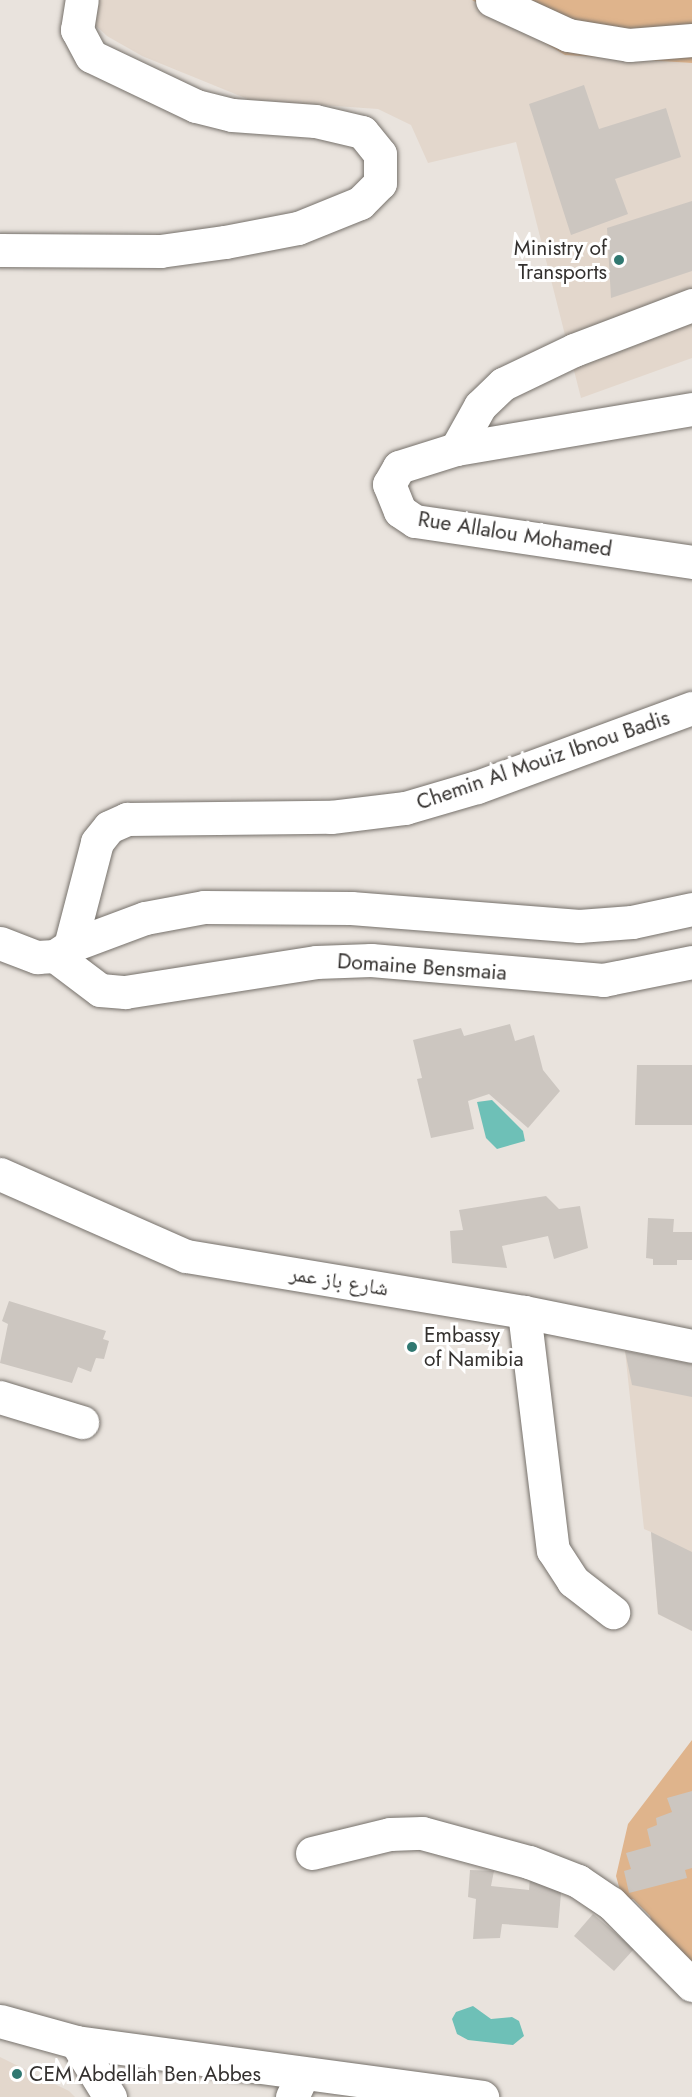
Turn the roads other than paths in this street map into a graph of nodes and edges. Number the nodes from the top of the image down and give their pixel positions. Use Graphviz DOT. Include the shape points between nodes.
graph roads {
  1 [pos="81,0"];
  2 [pos="492,0"];
  3 [pos="688,34"];
  4 [pos="0,250"];
  5 [pos="692,305"];
  6 [pos="692,409"];
  7 [pos="456,449"];
  8 [pos="692,562"];
  9 [pos="692,708"];
  10 [pos="692,909"];
  11 [pos="0,943"];
  12 [pos="63,951"];
  13 [pos="692,962"];
  14 [pos="0,1174"];
  15 [pos="524,1312"];
  16 [pos="692,1346"];
  17 [pos="0,1397"];
  18 [pos="82,1422"];
  19 [pos="614,1612"];
  20 [pos="312,1852"];
  21 [pos="692,1985"];
  22 [pos="0,2021"];
  23 [pos="76,2042"];
  24 [pos="298,2085"];
  25 [pos="110,2097"];
  26 [pos="482,2097"];
  1 -- 4 [label="street" via="77,30 91,56 196,106 232,115 315,121 362,132 380,154 380,183 360,203 298,228 225,242 160,251"];
  2 -- 3 [label="street" via="568,36 629,45"];
  5 -- 7 [label="street" via="574,350 503,384 480,406"];
  6 -- 7 [label="street, Rue Allalou Mohamed"];
  7 -- 8 [label="street, Rue Allalou Mohamed" via="399,467 392,473 389,484 400,511 416,521"];
  9 -- 12 [label="street, Chemin Al Mouiz Ibnou Badis" via="477,787 405,808 331,817 127,819 109,828 97,842"];
  10 -- 12 [label="street" via="632,922 579,926 351,908 204,907 146,918"];
  11 -- 12 [label="street" via="37,957"];
  12 -- 13 [label="street, Domaine Bensmaia" via="100,990 125,992 316,962 371,960 603,980"];
  14 -- 15 [label="street, شارع باز عمر" via="186,1256"];
  15 -- 16 [label="street, شارع باز عمر"];
  15 -- 19 [label="street" via="553,1550 573,1581"];
  17 -- 18 [label="street"];
  20 -- 21 [label="street" via="390,1834 422,1833 529,1862 578,1881 611,1903"];
  22 -- 23 [label="street"];
  23 -- 24 [label="street"];
  23 -- 25 [label="street"];
  24 -- 26 [label="street"];
}
